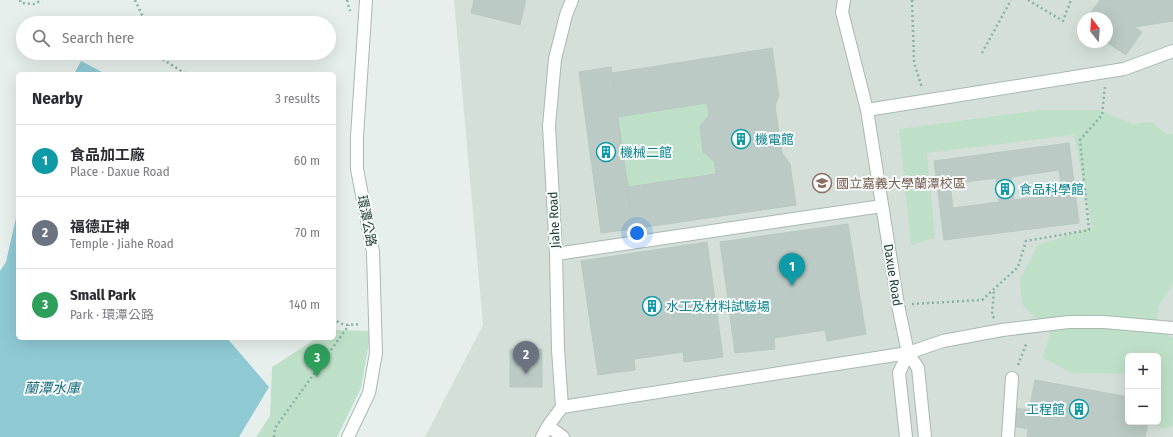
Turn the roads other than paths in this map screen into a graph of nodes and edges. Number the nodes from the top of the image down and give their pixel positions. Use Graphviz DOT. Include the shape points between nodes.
graph roads {
  1 [pos="366,0"];
  2 [pos="572,0"];
  3 [pos="843,6"];
  4 [pos="1173,51"];
  5 [pos="867,110"];
  6 [pos="882,206"];
  7 [pos="556,254"];
  8 [pos="1173,328"];
  9 [pos="908,353"];
  10 [pos="1012,378"];
  11 [pos="562,407"];
  12 [pos="548,426"];
  13 [pos="348,437"];
  14 [pos="542,437"];
  15 [pos="563,437"];
  16 [pos="906,437"];
  17 [pos="925,437"];
  18 [pos="1008,437"];
  1 -- 13 [label="street, 環潭公路" via="357,169 373,252 376,353 369,393"];
  2 -- 7 [label="street, Jiahe Road" via="555,59 549,126"];
  3 -- 5 [label="street, Daxue Road"];
  4 -- 5 [label="street" via="1124,69"];
  5 -- 6 [label="street, Daxue Road"];
  6 -- 7 [label="street"];
  6 -- 9 [label="street, Daxue Road"];
  7 -- 11 [label="street, Jiahe Road"];
  8 -- 9 [label="street" via="1104,322 1069,322 1002,330 943,341"];
  9 -- 11 [label="street"];
  9 -- 16 [label="street" via="899,373"];
  9 -- 17 [label="street, Daxue Road" via="918,368"];
  10 -- 18 [label="street"];
  11 -- 12 [label="street"];
  12 -- 14 [label="street"];
  12 -- 15 [label="street"];
}
